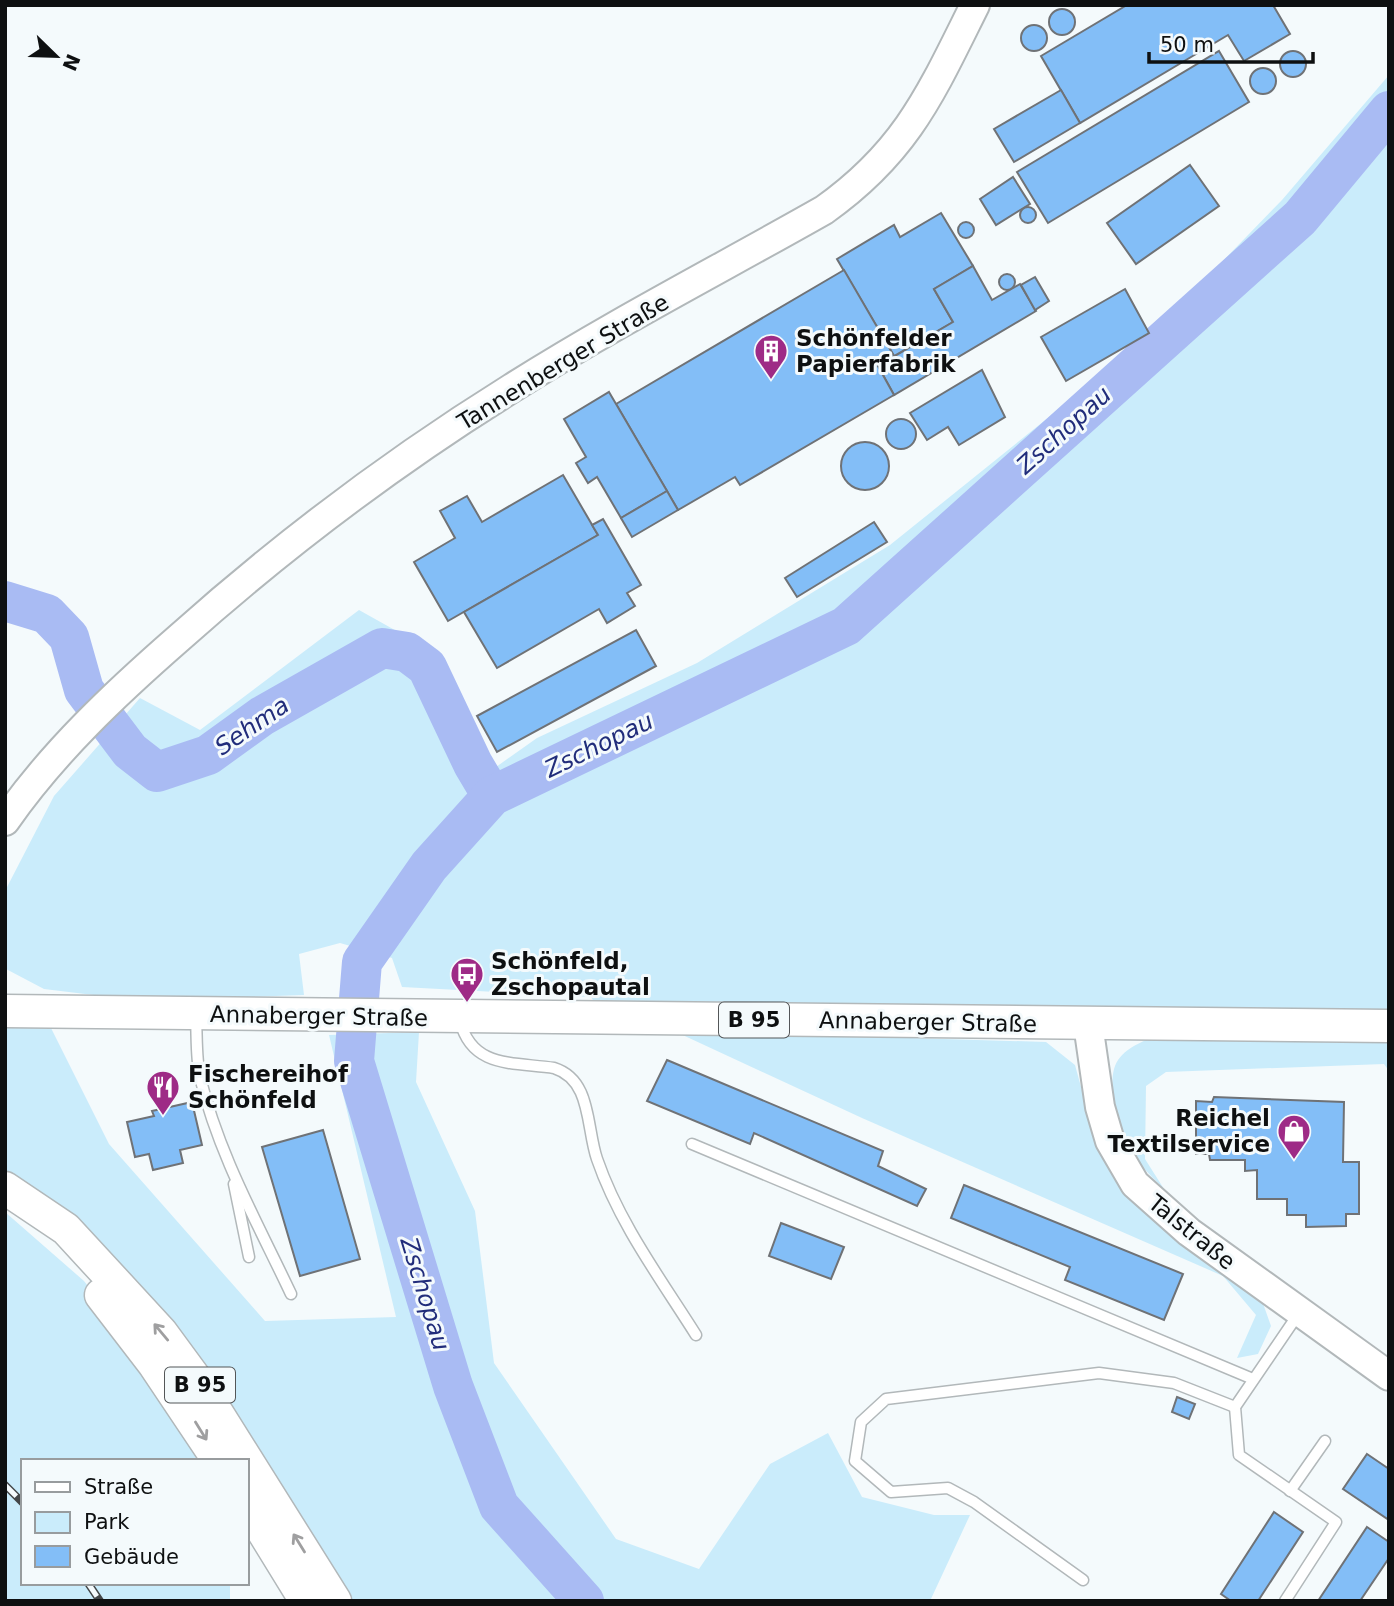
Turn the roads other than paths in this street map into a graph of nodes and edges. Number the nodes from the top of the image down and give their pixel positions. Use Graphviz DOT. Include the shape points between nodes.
graph roads {
  1 [pos="975,5"];
  2 [pos="5,821"];
  3 [pos="5,1012"];
  4 [pos="196,1014"];
  5 [pos="459,1017"];
  6 [pos="1088,1024"];
  7 [pos="1389,1026"];
  8 [pos="692,1144"];
  9 [pos="231,1166"];
  10 [pos="15,1195"];
  11 [pos="249,1257"];
  12 [pos="291,1294"];
  13 [pos="1299,1313"];
  14 [pos="696,1335"];
  15 [pos="1389,1376"];
  16 [pos="1253,1379"];
  17 [pos="1234,1407"];
  18 [pos="1325,1441"];
  19 [pos="218,1459"];
  20 [pos="246,1459"];
  21 [pos="248,1462"];
  22 [pos="1290,1491"];
  23 [pos="248,1507"];
  24 [pos="1083,1580"];
  25 [pos="306,1601"];
  26 [pos="335,1601"];
  27 [pos="1285,1601"];
  1 -- 2 [label="main road, Tannenberger Straße" via="911,127 852,190 512,388 337,508 237,586 114,695"];
  3 -- 4 [label="main road, Annaberger Straße / B 95"];
  4 -- 5 [label="main road, Annaberger Straße / B 95"];
  4 -- 9 [label="lane" via="200,1075"];
  5 -- 6 [label="main road, Annaberger Straße / B 95"];
  5 -- 14 [label="lane" via="468,1045 485,1057 554,1068 578,1084 595,1155 611,1196"];
  6 -- 7 [label="main road, Annaberger Straße / B 95"];
  6 -- 13 [label="main road, Talstraße" via="1100,1107 1110,1140 1135,1184 1189,1233"];
  8 -- 16 [label="lane"];
  9 -- 11 [label="lane"];
  9 -- 12 [label="lane"];
  10 -- 19 [label="main road, B 95, one-way" via="123,1322"];
  20 -- 10 [label="main road, B 95, one-way" via="161,1332 66,1229"];
  13 -- 15 [label="main road, Talstraße"];
  13 -- 16 [label="lane"];
  16 -- 17 [label="lane"];
  17 -- 22 [label="lane" via="1239,1455"];
  17 -- 24 [label="lane" via="1174,1383 1099,1373 886,1399 861,1422 855,1461 891,1492 948,1488"];
  18 -- 22 [label="lane"];
  26 -- 21 [label="main road, B 95, one-way"];
  22 -- 27 [label="lane" via="1336,1522"];
  23 -- 25 [label="main road"];
}
